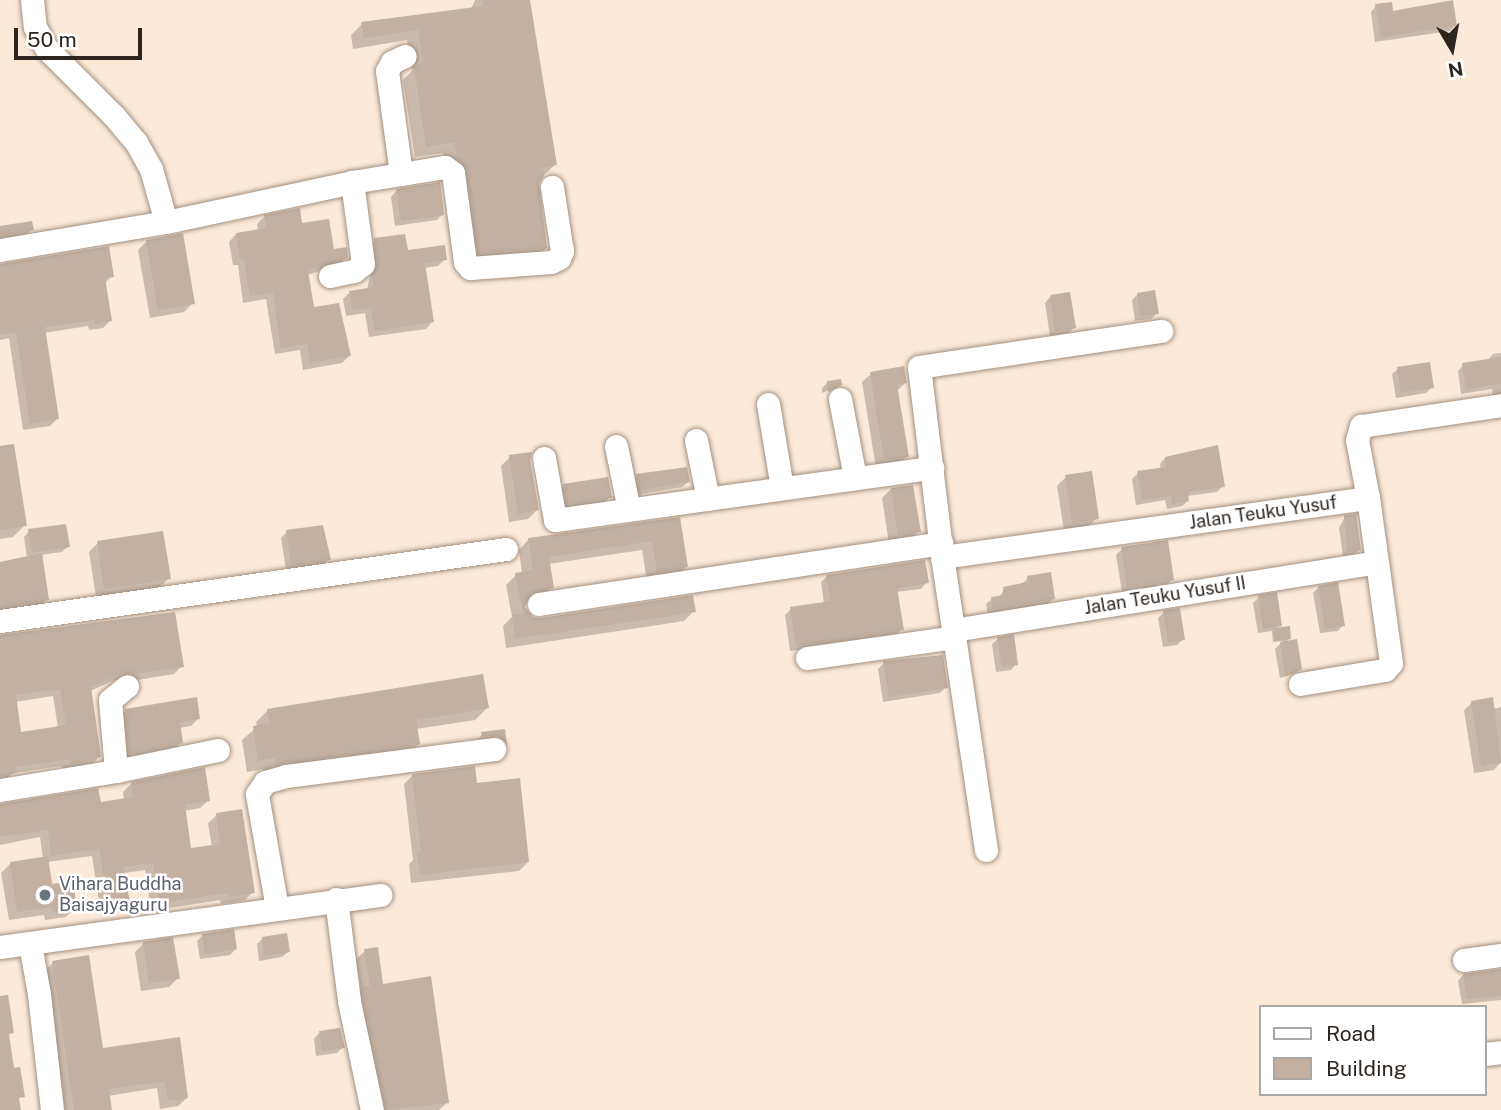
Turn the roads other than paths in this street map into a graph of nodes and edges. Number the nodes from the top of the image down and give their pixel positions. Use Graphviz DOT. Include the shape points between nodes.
graph roads {
  1 [pos="32,0"];
  2 [pos="405,56"];
  3 [pos="401,174"];
  4 [pos="352,182"];
  5 [pos="552,187"];
  6 [pos="166,222"];
  7 [pos="0,250"];
  8 [pos="330,276"];
  9 [pos="1161,331"];
  10 [pos="840,399"];
  11 [pos="768,404"];
  12 [pos="1501,405"];
  13 [pos="696,440"];
  14 [pos="616,446"];
  15 [pos="544,458"];
  16 [pos="932,468"];
  17 [pos="855,478"];
  18 [pos="782,488"];
  19 [pos="1368,498"];
  20 [pos="708,499"];
  21 [pos="629,510"];
  22 [pos="506,549"];
  23 [pos="942,550"];
  24 [pos="1377,562"];
  25 [pos="539,604"];
  26 [pos="0,621"];
  27 [pos="954,634"];
  28 [pos="807,658"];
  29 [pos="1300,684"];
  30 [pos="127,685"];
  31 [pos="494,749"];
  32 [pos="218,750"];
  33 [pos="116,771"];
  34 [pos="0,790"];
  35 [pos="986,850"];
  36 [pos="380,895"];
  37 [pos="336,899"];
  38 [pos="276,908"];
  39 [pos="30,944"];
  40 [pos="0,947"];
  41 [pos="1501,954"];
  42 [pos="1464,960"];
  43 [pos="52,1110"];
  44 [pos="372,1110"];
  1 -- 6 [label="street" via="35,27 46,48 136,142 151,169"];
  2 -- 3 [label="street" via="392,62 387,71"];
  3 -- 4 [label="street"];
  3 -- 5 [label="street" via="445,167 452,171 466,262 477,270 559,258 562,251"];
  4 -- 6 [label="street"];
  4 -- 8 [label="street" via="363,264 354,271"];
  6 -- 7 [label="street"];
  9 -- 16 [label="street" via="919,367"];
  10 -- 17 [label="street"];
  11 -- 18 [label="street"];
  12 -- 19 [label="street" via="1361,426 1357,440"];
  13 -- 20 [label="street"];
  14 -- 21 [label="street"];
  15 -- 21 [label="street" via="555,520"];
  16 -- 17 [label="street"];
  16 -- 23 [label="street"];
  17 -- 18 [label="street"];
  18 -- 20 [label="street"];
  19 -- 23 [label="street, Jalan Teuku Yusuf"];
  19 -- 24 [label="street"];
  20 -- 21 [label="street"];
  22 -- 26 [label="street"];
  23 -- 25 [label="street, Jalan Teuku Yusuf"];
  23 -- 27 [label="street"];
  24 -- 27 [label="street, Jalan Teuku Yusuf II"];
  24 -- 29 [label="street" via="1391,665 1385,670"];
  27 -- 28 [label="street, Jalan Teuku Yusuf II"];
  27 -- 35 [label="street"];
  30 -- 33 [label="street" via="110,700"];
  31 -- 38 [label="street" via="264,782 257,794"];
  32 -- 33 [label="street"];
  33 -- 34 [label="street"];
  36 -- 37 [label="street"];
  37 -- 38 [label="street"];
  37 -- 44 [label="street" via="351,1014"];
  38 -- 39 [label="street"];
  39 -- 40 [label="street"];
  39 -- 43 [label="street"];
  41 -- 42 [label="street"];
}
